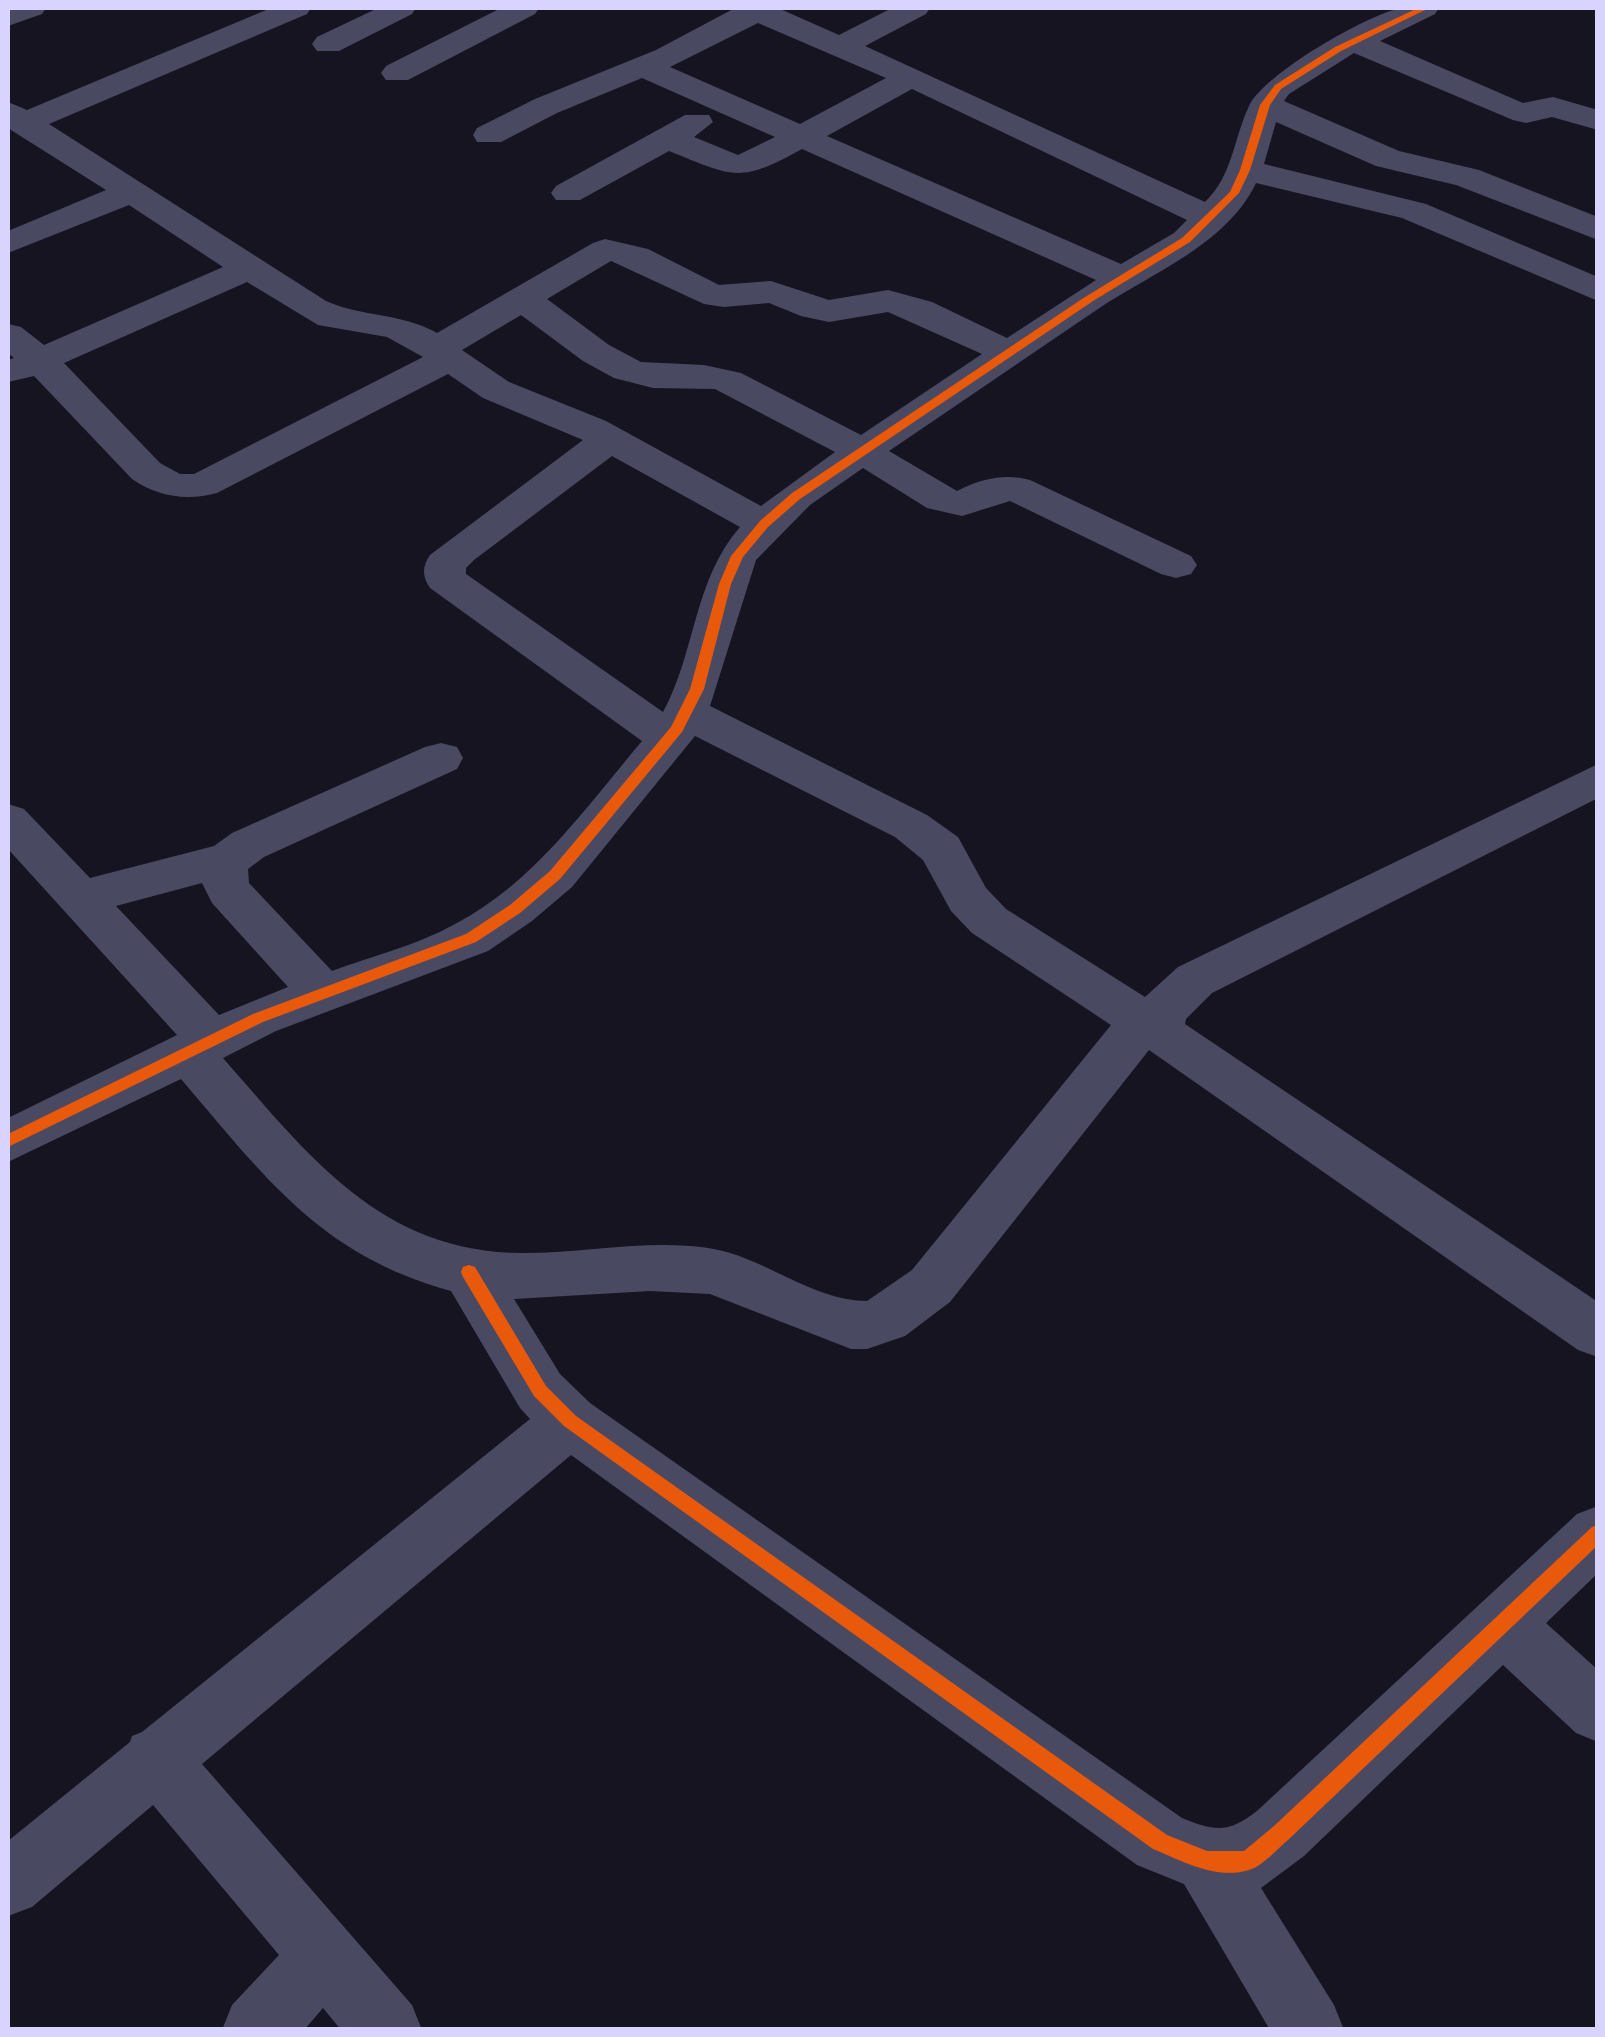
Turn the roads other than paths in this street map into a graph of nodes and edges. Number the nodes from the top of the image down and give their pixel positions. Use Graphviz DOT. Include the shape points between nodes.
graph roads {
  1 [pos="30,8"];
  2 [pos="296,8"];
  3 [pos="401,8"];
  4 [pos="524,8"];
  5 [pos="757,8"];
  6 [pos="915,8"];
  7 [pos="1424,8"];
  8 [pos="8,17"];
  9 [pos="1353,42"];
  10 [pos="328,44"];
  11 [pos="839,46"];
  12 [pos="642,67"];
  13 [pos="397,73"];
  14 [pos="911,77"];
  15 [pos="728,104"];
  16 [pos="1266,105"];
  17 [pos="15,118"];
  18 [pos="1598,120"];
  19 [pos="489,136"];
  20 [pos="800,137"];
  21 [pos="667,138"];
  22 [pos="1245,170"];
  23 [pos="132,192"];
  24 [pos="568,193"];
  25 [pos="1211,218"];
  26 [pos="1598,230"];
  27 [pos="8,242"];
  28 [pos="250,268"];
  29 [pos="1122,278"];
  30 [pos="1598,290"];
  31 [pos="522,298"];
  32 [pos="8,335"];
  33 [pos="1009,352"];
  34 [pos="443,353"];
  35 [pos="24,367"];
  36 [pos="609,439"];
  37 [pos="862,451"];
  38 [pos="764,524"];
  39 [pos="1176,565"];
  40 [pos="677,725"];
  41 [pos="442,758"];
  42 [pos="1598,779"];
  43 [pos="8,820"];
  44 [pos="229,859"];
  45 [pos="80,898"];
  46 [pos="322,992"];
  47 [pos="1152,1027"];
  48 [pos="199,1045"];
  49 [pos="8,1141"];
  50 [pos="470,1272"];
  51 [pos="1598,1333"];
  52 [pos="570,1422"];
  53 [pos="1598,1533"];
  54 [pos="1501,1622"];
  55 [pos="1598,1712"];
  56 [pos="155,1758"];
  57 [pos="1207,1861"];
  58 [pos="8,1883"];
  59 [pos="324,1955"];
  60 [pos="257,2030"];
  61 [pos="387,2030"];
  62 [pos="1309,2030"];
  1 -- 8 [label="street"];
  2 -- 17 [label="street"];
  3 -- 10 [label="street"];
  4 -- 13 [label="street"];
  5 -- 11 [label="street"];
  5 -- 12 [label="street"];
  6 -- 11 [label="street"];
  7 -- 9 [label="street"];
  9 -- 16 [label="street" via="1300,69"];
  9 -- 18 [label="street" via="1512,110 1553,107"];
  11 -- 14 [label="street"];
  12 -- 15 [label="street"];
  12 -- 19 [label="street"];
  14 -- 20 [label="street"];
  14 -- 25 [label="street"];
  15 -- 20 [label="street"];
  15 -- 21 [label="street"];
  16 -- 22 [label="street"];
  16 -- 26 [label="street" via="1388,159 1467,177"];
  17 -- 23 [label="street"];
  20 -- 21 [label="street" via="751,164 734,165"];
  20 -- 29 [label="street"];
  21 -- 24 [label="street"];
  22 -- 25 [label="street"];
  22 -- 30 [label="street" via="1414,211"];
  23 -- 27 [label="street"];
  23 -- 28 [label="street"];
  25 -- 29 [label="street"];
  28 -- 34 [label="street" via="332,317 396,327"];
  28 -- 35 [label="street"];
  29 -- 33 [label="street"];
  31 -- 33 [label="street" via="592,256 619,250 721,297 777,293 832,312 887,301"];
  31 -- 34 [label="street"];
  31 -- 37 [label="street" via="624,370 718,378"];
  32 -- 35 [label="street"];
  33 -- 37 [label="street"];
  34 -- 35 [label="street" via="204,484 180,488 146,471"];
  34 -- 36 [label="street" via="496,390"];
  36 -- 38 [label="street"];
  36 -- 40 [label="street" via="460,550 445,564 445,579"];
  37 -- 38 [label="street"];
  37 -- 39 [label="street" via="941,500 962,504 1002,486 1016,488"];
  38 -- 40 [label="street" via="725,584 697,689"];
  40 -- 46 [label="street" via="555,875 515,909 470,938"];
  40 -- 47 [label="street" via="912,826 941,849 988,921"];
  41 -- 44 [label="street"];
  42 -- 47 [label="street" via="1195,980"];
  43 -- 45 [label="street"];
  44 -- 45 [label="street"];
  44 -- 46 [label="street" via="222,874 229,891"];
  45 -- 48 [label="street"];
  46 -- 48 [label="street"];
  47 -- 50 [label="street" via="932,1286 902,1310 865,1326 831,1319 729,1273 680,1266"];
  47 -- 51 [label="street"];
  48 -- 49 [label="street"];
  48 -- 50 [label="street" via="289,1165 370,1236"];
  50 -- 52 [label="street" via="532,1380"];
  52 -- 56 [label="street"];
  52 -- 57 [label="street" via="1160,1842"];
  53 -- 54 [label="street"];
  54 -- 55 [label="street"];
  54 -- 57 [label="street" via="1281,1833 1247,1860"];
  56 -- 58 [label="street"];
  56 -- 59 [label="street"];
  57 -- 62 [label="street"];
  59 -- 60 [label="street"];
  59 -- 61 [label="street"];
}
